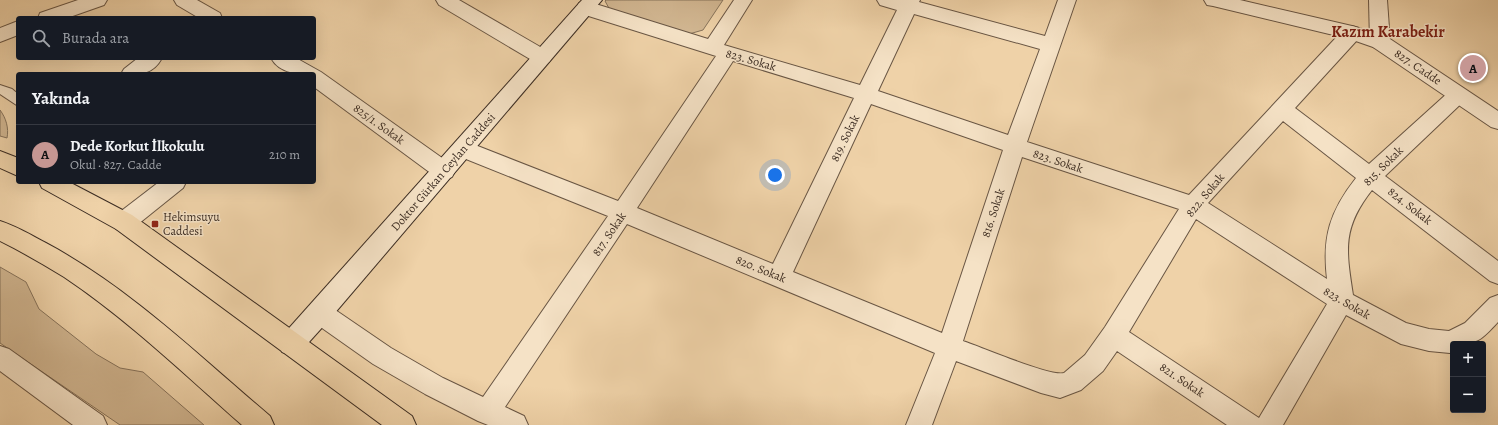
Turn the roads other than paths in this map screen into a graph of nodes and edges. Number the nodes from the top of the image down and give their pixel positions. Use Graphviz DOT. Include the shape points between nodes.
graph roads {
  1 [pos="98,0"];
  2 [pos="183,0"];
  3 [pos="445,0"];
  4 [pos="743,0"];
  5 [pos="886,0"];
  6 [pos="1067,0"];
  7 [pos="1214,0"];
  8 [pos="1378,0"];
  9 [pos="910,3"];
  10 [pos="590,4"];
  11 [pos="53,16"];
  12 [pos="207,16"];
  13 [pos="16,29"];
  14 [pos="1352,32"];
  15 [pos="0,35"];
  16 [pos="1380,42"];
  17 [pos="1052,46"];
  18 [pos="720,51"];
  19 [pos="542,57"];
  20 [pos="149,60"];
  21 [pos="284,60"];
  22 [pos="133,72"];
  23 [pos="305,72"];
  24 [pos="316,79"];
  25 [pos="0,89"];
  26 [pos="866,94"];
  27 [pos="1458,95"];
  28 [pos="16,99"];
  29 [pos="1283,110"];
  30 [pos="1498,121"];
  31 [pos="1015,146"];
  32 [pos="463,149"];
  33 [pos="0,159"];
  34 [pos="16,166"];
  35 [pos="444,171"];
  36 [pos="1370,176"];
  37 [pos="54,184"];
  38 [pos="172,184"];
  39 [pos="1193,206"];
  40 [pos="624,212"];
  41 [pos="124,222"];
  42 [pos="0,230"];
  43 [pos="1498,274"];
  44 [pos="779,276"];
  45 [pos="1342,301"];
  46 [pos="1498,306"];
  47 [pos="320,313"];
  48 [pos="1114,335"];
  49 [pos="291,344"];
  50 [pos="949,347"];
  51 [pos="0,357"];
  52 [pos="1060,386"];
  53 [pos="487,412"];
  54 [pos="94,425"];
  55 [pos="261,425"];
  56 [pos="403,425"];
  57 [pos="515,425"];
  58 [pos="919,425"];
  59 [pos="1250,425"];
  60 [pos="1269,425"];
  1 -- 11 [label="street"];
  2 -- 12 [label="street"];
  3 -- 19 [label="street"];
  4 -- 18 [label="street, 817. Sokak"];
  5 -- 9 [label="street"];
  6 -- 17 [label="street, 816. Sokak"];
  7 -- 14 [label="street, 827. Cadde"];
  8 -- 16 [label="street"];
  9 -- 17 [label="street"];
  9 -- 26 [label="street, 819. Sokak"];
  10 -- 18 [label="street, 823. Sokak"];
  10 -- 19 [label="street, Doktor Gürkan Ceylan Caddesi"];
  13 -- 15 [label="street"];
  14 -- 16 [label="street, 827. Cadde"];
  14 -- 29 [label="street, 822. Sokak"];
  16 -- 27 [label="street, 827. Cadde"];
  17 -- 31 [label="street, 816. Sokak"];
  18 -- 26 [label="street, 823. Sokak"];
  18 -- 40 [label="street, 817. Sokak"];
  19 -- 32 [label="street, Doktor Gürkan Ceylan Caddesi"];
  20 -- 22 [label="street"];
  21 -- 23 [label="street"];
  24 -- 35 [label="street, 825/1. Sokak"];
  25 -- 28 [label="lane"];
  26 -- 31 [label="street, 823. Sokak"];
  26 -- 44 [label="street, 819. Sokak"];
  27 -- 30 [label="street, 827. Cadde"];
  27 -- 36 [label="street, 815. Sokak"];
  29 -- 36 [label="street, 824. Sokak"];
  29 -- 39 [label="street, 822. Sokak"];
  31 -- 39 [label="street, 823. Sokak"];
  31 -- 50 [label="street, 816. Sokak"];
  32 -- 35 [label="street, Doktor Gürkan Ceylan Caddesi"];
  32 -- 40 [label="street, 820. Sokak"];
  33 -- 34 [label="main road"];
  35 -- 47 [label="street, Doktor Gürkan Ceylan Caddesi"];
  36 -- 43 [label="street, 824. Sokak"];
  36 -- 45 [label="street, 815. Sokak" via="1344,213 1337,239 1337,264"];
  37 -- 41 [label="main road"];
  38 -- 41 [label="street"];
  39 -- 45 [label="street, 823. Sokak"];
  39 -- 48 [label="street, 822. Sokak"];
  40 -- 44 [label="street, 820. Sokak"];
  40 -- 53 [label="street, 817. Sokak"];
  41 -- 49 [label="main road"];
  42 -- 55 [label="main road" via="81,276 112,298"];
  44 -- 50 [label="street, 820. Sokak"];
  45 -- 46 [label="street, 823. Sokak" via="1401,333 1450,342 1473,331"];
  45 -- 60 [label="street"];
  47 -- 49 [label="street, Doktor Gürkan Ceylan Caddesi"];
  47 -- 53 [label="street" via="382,356"];
  48 -- 52 [label="street, 822. Sokak" via="1094,362 1072,382"];
  48 -- 59 [label="street, 821. Sokak"];
  49 -- 56 [label="main road"];
  50 -- 52 [label="street, 820. Sokak"];
  50 -- 58 [label="street, 816. Sokak"];
  51 -- 54 [label="street"];
  53 -- 57 [label="street"];
}
